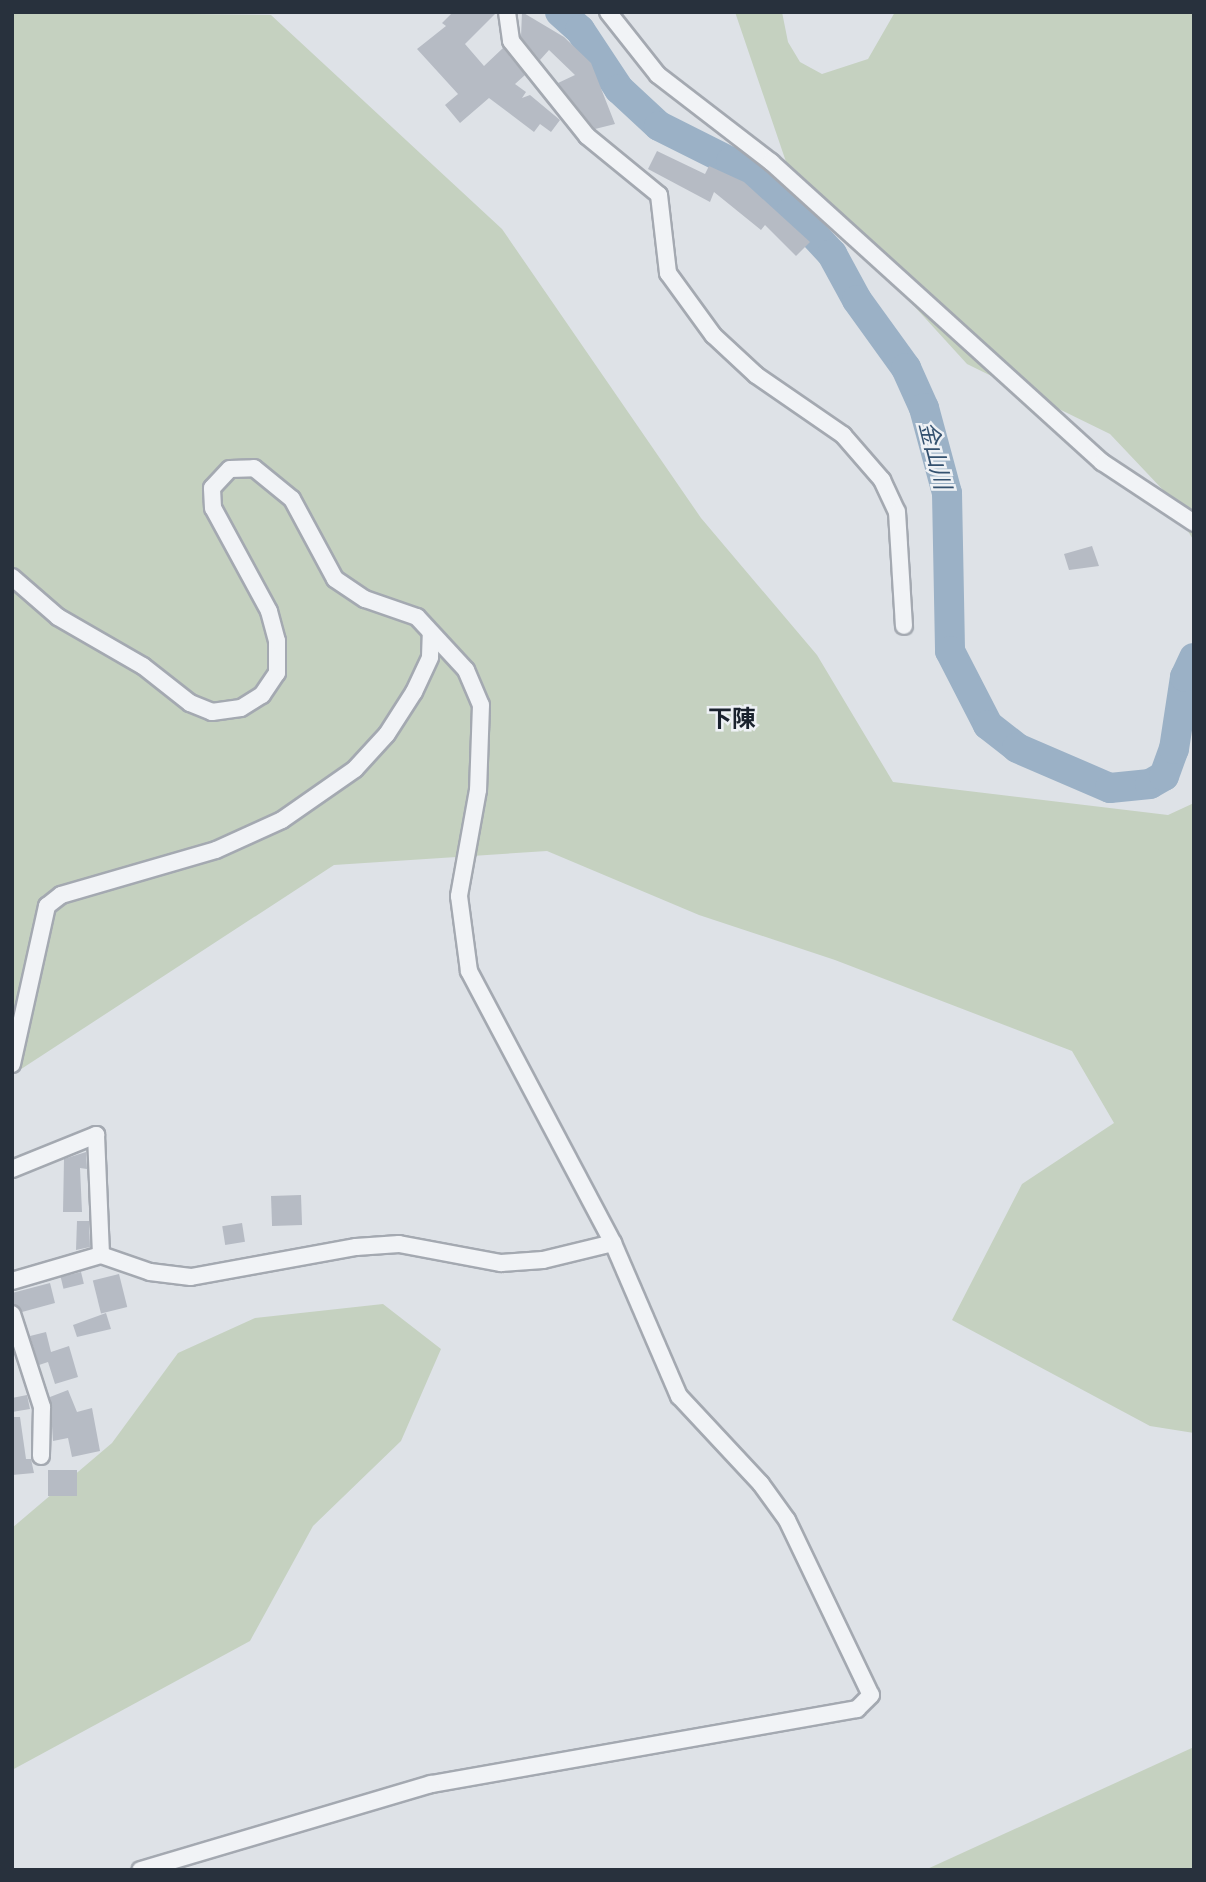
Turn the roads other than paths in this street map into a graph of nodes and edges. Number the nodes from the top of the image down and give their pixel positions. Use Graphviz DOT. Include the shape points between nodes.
graph roads {
  1 [pos="507,12"];
  2 [pos="608,12"];
  3 [pos="1194,523"];
  4 [pos="12,577"];
  5 [pos="904,626"];
  6 [pos="432,634"];
  7 [pos="12,1064"];
  8 [pos="12,1169"];
  9 [pos="612,1244"];
  10 [pos="101,1255"];
  11 [pos="12,1281"];
  12 [pos="12,1314"];
  13 [pos="41,1456"];
  14 [pos="140,1870"];
  1 -- 5 [label="street" via="511,41 587,136 659,195 668,273 713,335 756,375 843,435 882,480 897,512"];
  2 -- 3 [label="street" via="658,75 771,162 1102,461"];
  4 -- 6 [label="street" via="58,617 143,667 190,703 212,712 241,708 262,695 277,673 277,641 269,611 212,508 212,488 230,469 254,468 292,499 335,579 365,599 417,617"];
  6 -- 7 [label="street" via="430,657 414,692 387,734 355,769 282,820 216,850 61,895 47,906"];
  6 -- 9 [label="street" via="466,670 481,705 478,790 459,896 469,971"];
  8 -- 10 [label="street" via="96,1135"];
  9 -- 10 [label="street" via="543,1260 501,1263 399,1244 356,1247 191,1277 150,1272"];
  9 -- 14 [label="street" via="679,1396 761,1484 787,1520 871,1695 857,1709 431,1784"];
  10 -- 11 [label="street"];
  12 -- 13 [label="street" via="42,1407"];
}
